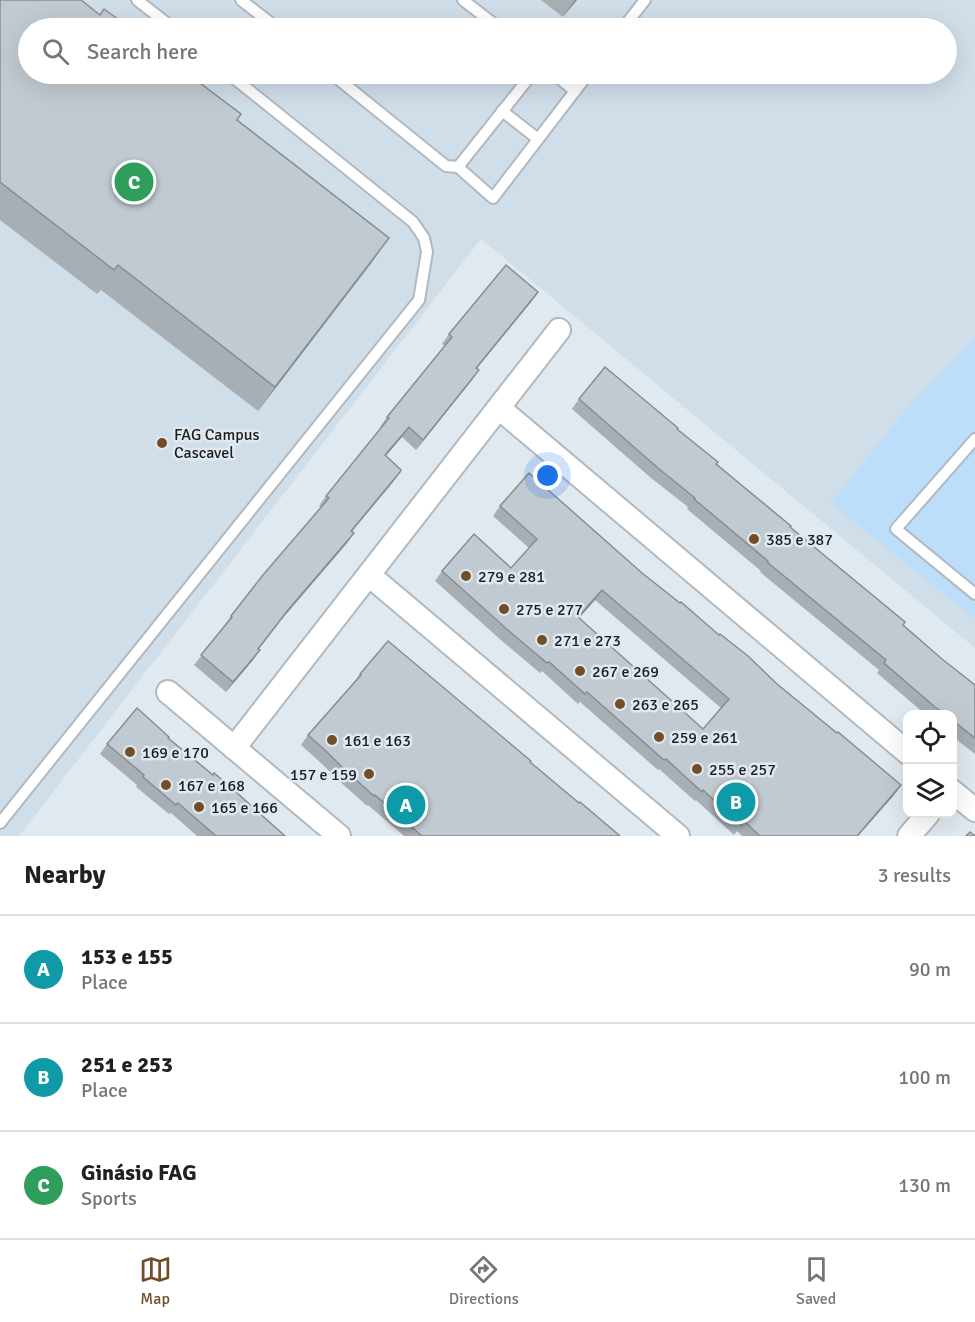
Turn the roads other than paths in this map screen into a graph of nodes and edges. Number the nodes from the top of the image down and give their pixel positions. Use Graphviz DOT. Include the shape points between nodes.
graph roads {
  1 [pos="137,0"];
  2 [pos="463,0"];
  3 [pos="645,0"];
  4 [pos="247,2"];
  5 [pos="160,18"];
  6 [pos="265,18"];
  7 [pos="486,18"];
  8 [pos="631,18"];
  9 [pos="241,84"];
  10 [pos="344,84"];
  11 [pos="524,84"];
  12 [pos="566,84"];
  13 [pos="580,84"];
  14 [pos="575,91"];
  15 [pos="502,111"];
  16 [pos="538,139"];
  17 [pos="458,167"];
  18 [pos="559,330"];
  19 [pos="499,408"];
  20 [pos="975,439"];
  21 [pos="369,575"];
  22 [pos="975,594"];
  23 [pos="168,692"];
  24 [pos="234,748"];
  25 [pos="903,749"];
  26 [pos="957,795"];
  27 [pos="975,810"];
  28 [pos="924,818"];
  29 [pos="0,823"];
  30 [pos="339,836"];
  31 [pos="678,836"];
  32 [pos="909,836"];
  1 -- 5 [label="lane"];
  2 -- 7 [label="lane"];
  3 -- 8 [label="lane"];
  4 -- 6 [label="lane"];
  9 -- 29 [label="lane" via="413,222 424,238 427,252 419,300"];
  10 -- 17 [label="lane" via="446,166"];
  11 -- 15 [label="lane"];
  12 -- 14 [label="lane"];
  13 -- 14 [label="lane"];
  14 -- 16 [label="lane"];
  15 -- 16 [label="lane"];
  15 -- 17 [label="lane"];
  16 -- 17 [label="lane" via="492,198"];
  18 -- 19 [label="street"];
  19 -- 21 [label="street"];
  19 -- 25 [label="street"];
  20 -- 22 [label="lane" via="896,529"];
  21 -- 24 [label="street"];
  21 -- 31 [label="street"];
  23 -- 24 [label="street"];
  24 -- 30 [label="street"];
  26 -- 27 [label="street"];
  28 -- 32 [label="street"];
}
